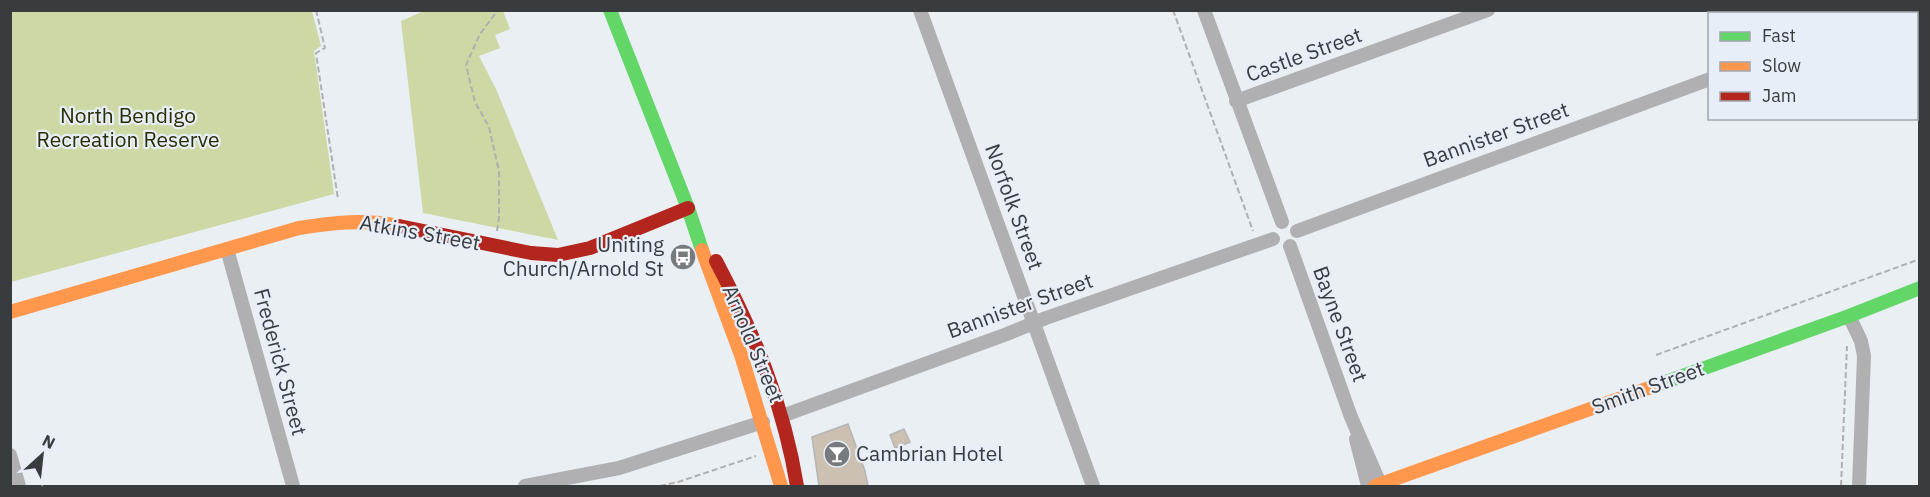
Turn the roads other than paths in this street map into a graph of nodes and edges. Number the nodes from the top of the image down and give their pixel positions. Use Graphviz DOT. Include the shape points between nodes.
graph roads {
  1 [pos="610,10"];
  2 [pos="920,10"];
  3 [pos="1204,10"];
  4 [pos="1488,10"];
  5 [pos="1458,16"];
  6 [pos="1708,80"];
  7 [pos="1236,101"];
  8 [pos="688,208"];
  9 [pos="1282,222"];
  10 [pos="1297,231"];
  11 [pos="1273,239"];
  12 [pos="1290,246"];
  13 [pos="227,249"];
  14 [pos="1920,288"];
  15 [pos="10,312"];
  16 [pos="1849,316"];
  17 [pos="1034,322"];
  18 [pos="782,416"];
  19 [pos="763,422"];
  20 [pos="10,456"];
  21 [pos="20,486"];
  22 [pos="293,486"];
  23 [pos="525,486"];
  24 [pos="781,486"];
  25 [pos="797,486"];
  26 [pos="1093,486"];
  27 [pos="1376,486"];
  28 [pos="1859,486"];
  1 -- 8 [label="street, Arnold Street"];
  2 -- 17 [label="street, Norfolk Street"];
  3 -- 7 [label="street"];
  4 -- 5 [label="street, Castle Street"];
  5 -- 7 [label="street, Castle Street"];
  6 -- 10 [label="street, Bannister Street"];
  7 -- 9 [label="street"];
  8 -- 13 [label="street, Atkins Street" via="569,254 544,255 386,223 350,221 299,228"];
  8 -- 18 [label="street, Arnold Street" via="738,303"];
  8 -- 19 [label="street, Arnold Street"];
  9 -- 10 [label="street"];
  9 -- 11 [label="street" via="1274,228"];
  10 -- 12 [label="street" via="1296,242"];
  11 -- 12 [label="street" via="1280,246"];
  11 -- 17 [label="street, Bannister Street"];
  12 -- 27 [label="street, Bayne Street"];
  13 -- 15 [label="street, Atkins Street"];
  13 -- 22 [label="street, Frederick Street"];
  14 -- 16 [label="street, Smith Street"];
  16 -- 27 [label="street, Smith Street"];
  16 -- 28 [label="street" via="1864,356"];
  17 -- 18 [label="street, Bannister Street"];
  17 -- 26 [label="street, Norfolk Street"];
  18 -- 19 [label="street"];
  18 -- 25 [label="street, Arnold Street"];
  19 -- 23 [label="street" via="619,468"];
  19 -- 24 [label="street, Arnold Street"];
  20 -- 21 [label="street"];
}
